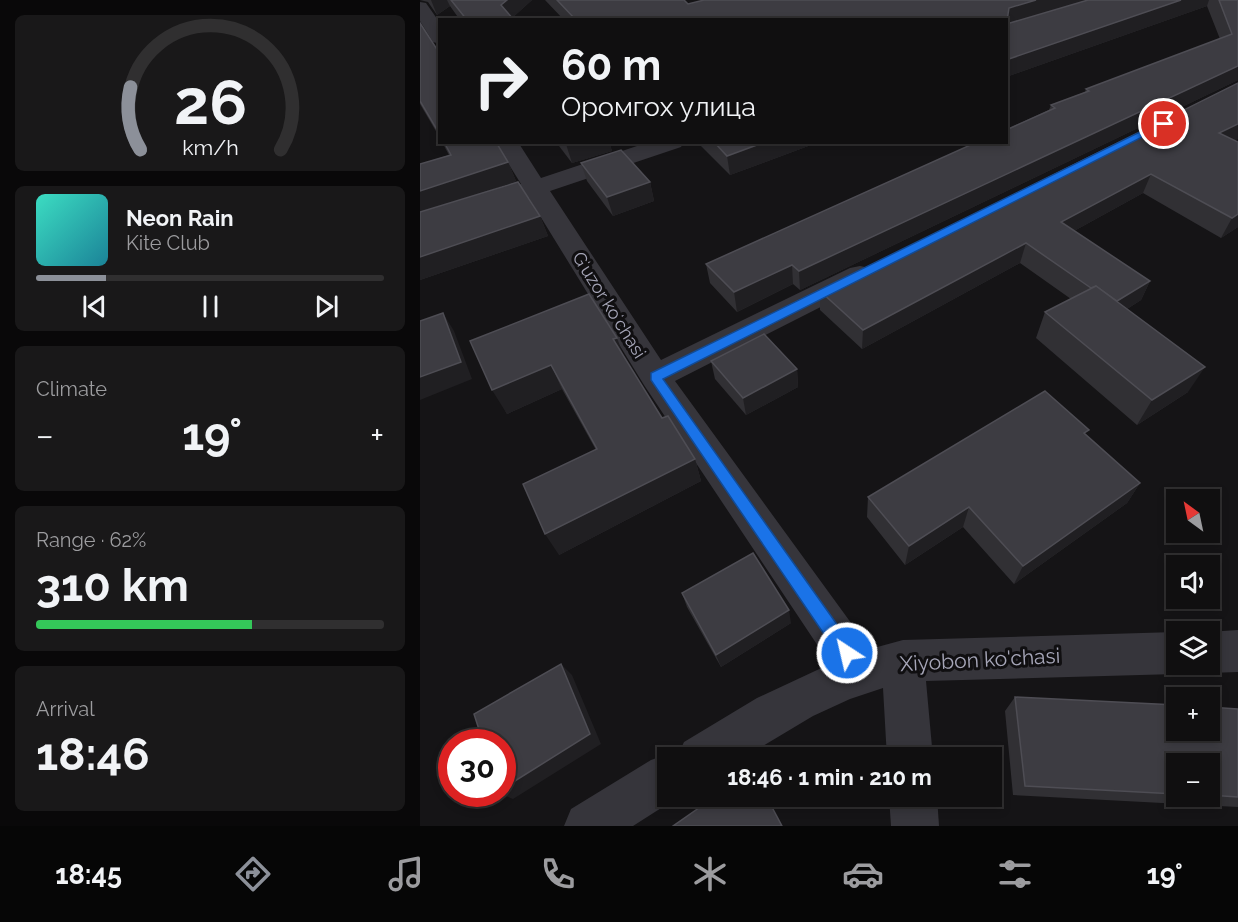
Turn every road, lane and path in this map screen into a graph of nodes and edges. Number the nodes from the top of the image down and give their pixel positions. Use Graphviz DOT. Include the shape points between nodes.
graph roads {
  1 [pos="420,7"];
  2 [pos="438,35"];
  3 [pos="507,144"];
  4 [pos="667,144"];
  5 [pos="535,187"];
  6 [pos="493,201"];
  7 [pos="885,262"];
  8 [pos="655,377"];
  9 [pos="1238,651"];
  10 [pos="1220,652"];
  11 [pos="1166,653"];
  12 [pos="903,661"];
  13 [pos="860,671"];
  14 [pos="718,747"];
  15 [pos="909,747"];
  16 [pos="657,784"];
  17 [pos="914,807"];
  18 [pos="588,826"];
  19 [pos="915,826"];
  1 -- 2 [label="street"];
  3 -- 5 [label="street, Gʻuzor koʻchasi"];
  4 -- 5 [label="street"];
  5 -- 6 [label="street"];
  5 -- 8 [label="street, Gʻuzor koʻchasi"];
  7 -- 8 [label="street"];
  8 -- 13 [label="street, Gʻuzor koʻchasi"];
  9 -- 10 [label="street"];
  11 -- 12 [label="street, Xiyobon ko'chasi"];
  12 -- 13 [label="street, Xiyobon ko'chasi"];
  12 -- 15 [label="street"];
  13 -- 14 [label="street, Xiyobon ko'chasi" via="774,712"];
  16 -- 18 [label="street"];
  17 -- 19 [label="street"];
}
